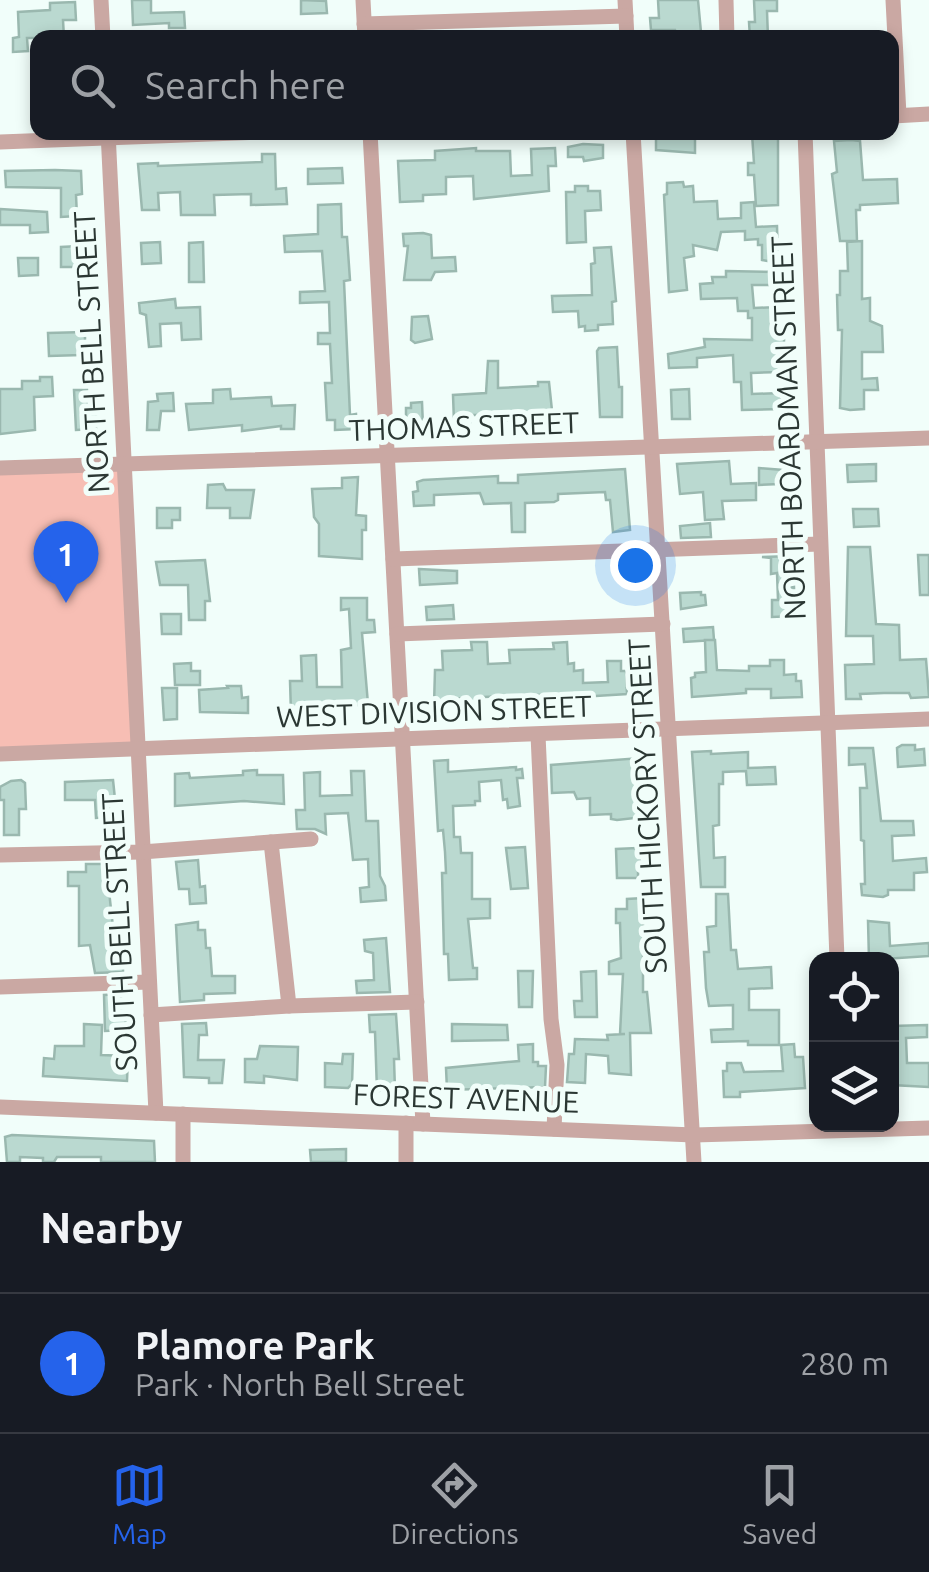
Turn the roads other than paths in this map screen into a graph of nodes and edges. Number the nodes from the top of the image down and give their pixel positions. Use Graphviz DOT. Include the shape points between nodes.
graph roads {
  1 [pos="101,0"];
  2 [pos="362,0"];
  3 [pos="726,0"];
  4 [pos="894,0"];
  5 [pos="626,8"];
  6 [pos="102,30"];
  7 [pos="364,30"];
  8 [pos="375,30"];
  9 [pos="727,30"];
  10 [pos="894,30"];
  11 [pos="929,114"];
  12 [pos="899,116"];
  13 [pos="31,140"];
  14 [pos="108,140"];
  15 [pos="370,140"];
  16 [pos="633,140"];
  17 [pos="805,140"];
  18 [pos="0,142"];
  19 [pos="929,438"];
  20 [pos="816,442"];
  21 [pos="652,447"];
  22 [pos="387,456"];
  23 [pos="125,464"];
  24 [pos="0,468"];
  25 [pos="820,544"];
  26 [pos="659,550"];
  27 [pos="392,559"];
  28 [pos="663,624"];
  29 [pos="397,634"];
  30 [pos="929,719"];
  31 [pos="827,722"];
  32 [pos="670,730"];
  33 [pos="538,735"];
  34 [pos="402,740"];
  35 [pos="140,749"];
  36 [pos="0,754"];
  37 [pos="310,840"];
  38 [pos="271,842"];
  39 [pos="142,852"];
  40 [pos="0,855"];
  41 [pos="837,952"];
  42 [pos="149,982"];
  43 [pos="0,987"];
  44 [pos="417,1002"];
  45 [pos="289,1006"];
  46 [pos="151,1015"];
  47 [pos="0,1106"];
  48 [pos="156,1113"];
  49 [pos="183,1114"];
  50 [pos="406,1123"];
  51 [pos="423,1124"];
  52 [pos="899,1128"];
  53 [pos="929,1128"];
  54 [pos="554,1129"];
  55 [pos="809,1129"];
  56 [pos="694,1135"];
  57 [pos="183,1162"];
  58 [pos="406,1162"];
  59 [pos="694,1162"];
  1 -- 6 [label="street"];
  2 -- 7 [label="street"];
  3 -- 9 [label="street"];
  4 -- 10 [label="street"];
  5 -- 8 [label="street"];
  11 -- 12 [label="street"];
  13 -- 18 [label="street"];
  14 -- 23 [label="street, NORTH BELL STREET"];
  15 -- 22 [label="street"];
  16 -- 21 [label="street, SOUTH HICKORY STREET"];
  17 -- 20 [label="street, NORTH BOARDMAN STREET"];
  19 -- 20 [label="street, THOMAS STREET"];
  20 -- 21 [label="street, THOMAS STREET"];
  20 -- 25 [label="street, NORTH BOARDMAN STREET"];
  21 -- 22 [label="street, THOMAS STREET"];
  21 -- 26 [label="street, SOUTH HICKORY STREET"];
  22 -- 23 [label="street, THOMAS STREET"];
  22 -- 27 [label="street"];
  23 -- 24 [label="street, THOMAS STREET"];
  23 -- 35 [label="street, NORTH BELL STREET"];
  25 -- 26 [label="street"];
  25 -- 31 [label="street, NORTH BOARDMAN STREET"];
  26 -- 27 [label="street"];
  26 -- 28 [label="street, SOUTH HICKORY STREET"];
  27 -- 29 [label="street"];
  28 -- 29 [label="street"];
  28 -- 32 [label="street, SOUTH HICKORY STREET"];
  29 -- 34 [label="street"];
  30 -- 31 [label="street, WEST DIVISION STREET"];
  31 -- 32 [label="street, WEST DIVISION STREET"];
  31 -- 41 [label="street, NORTH BOARDMAN STREET"];
  32 -- 33 [label="street, WEST DIVISION STREET"];
  32 -- 56 [label="street, SOUTH HICKORY STREET"];
  33 -- 34 [label="street, WEST DIVISION STREET"];
  33 -- 54 [label="street" via="558,1065"];
  34 -- 35 [label="street, WEST DIVISION STREET"];
  34 -- 44 [label="street"];
  35 -- 36 [label="street, WEST DIVISION STREET"];
  35 -- 39 [label="street, SOUTH BELL STREET"];
  37 -- 38 [label="street"];
  38 -- 39 [label="street"];
  38 -- 45 [label="street"];
  39 -- 40 [label="street"];
  39 -- 42 [label="street, SOUTH BELL STREET"];
  42 -- 43 [label="street"];
  42 -- 46 [label="street, SOUTH BELL STREET"];
  44 -- 45 [label="street"];
  44 -- 51 [label="street"];
  45 -- 46 [label="street"];
  46 -- 48 [label="street, SOUTH BELL STREET"];
  47 -- 48 [label="street, FOREST AVENUE"];
  48 -- 49 [label="street, FOREST AVENUE"];
  49 -- 50 [label="street, FOREST AVENUE"];
  49 -- 57 [label="street"];
  50 -- 51 [label="street, FOREST AVENUE"];
  50 -- 58 [label="street"];
  51 -- 54 [label="street, FOREST AVENUE"];
  52 -- 53 [label="street, FOREST AVENUE"];
  54 -- 56 [label="street, FOREST AVENUE"];
  55 -- 56 [label="street, FOREST AVENUE"];
  56 -- 59 [label="street, SOUTH HICKORY STREET"];
}
